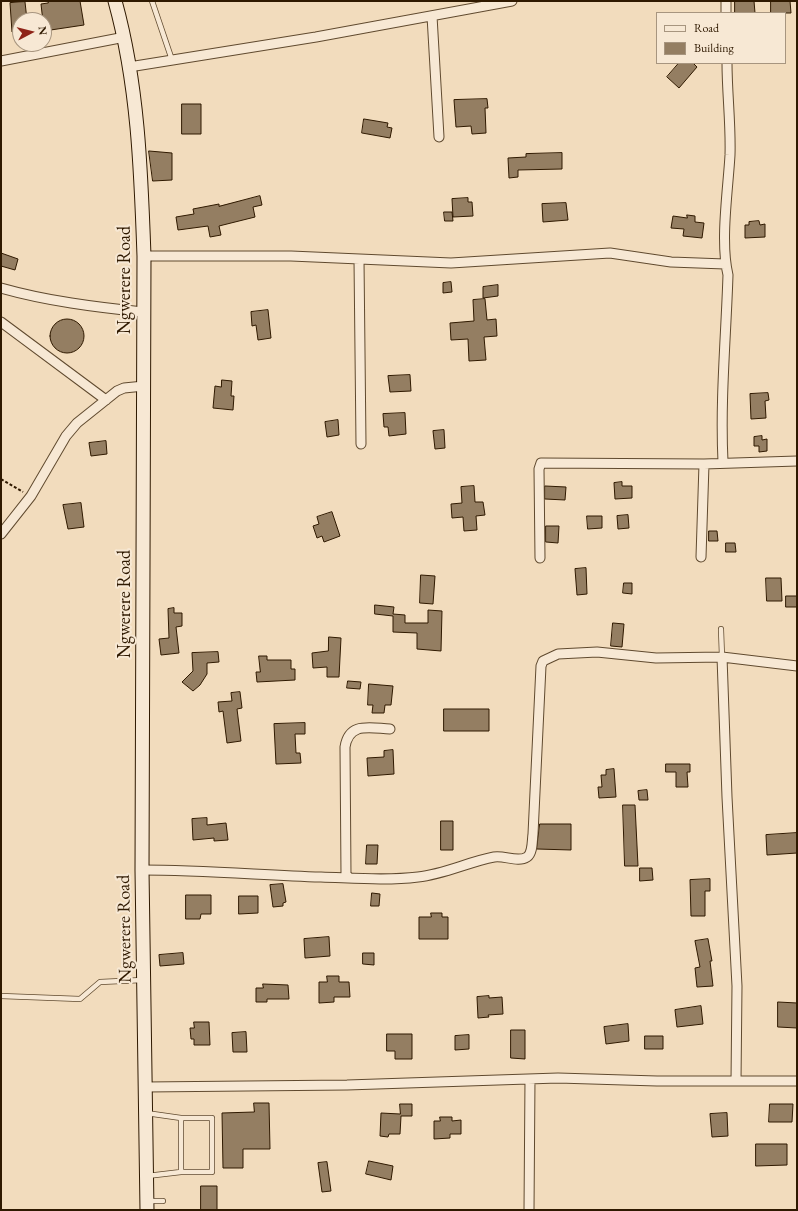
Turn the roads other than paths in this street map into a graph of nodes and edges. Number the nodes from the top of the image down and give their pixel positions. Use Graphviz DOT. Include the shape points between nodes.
graph roads {
  1 [pos="115,1"];
  2 [pos="152,1"];
  3 [pos="512,1"];
  4 [pos="726,1"];
  5 [pos="726,12"];
  6 [pos="432,16"];
  7 [pos="125,37"];
  8 [pos="172,60"];
  9 [pos="1,61"];
  10 [pos="727,64"];
  11 [pos="129,67"];
  12 [pos="439,136"];
  13 [pos="144,256"];
  14 [pos="359,260"];
  15 [pos="725,264"];
  16 [pos="1,288"];
  17 [pos="143,312"];
  18 [pos="1,322"];
  19 [pos="144,386"];
  20 [pos="106,400"];
  21 [pos="361,444"];
  22 [pos="797,461"];
  23 [pos="723,462"];
  24 [pos="704,464"];
  25 [pos="1,534"];
  26 [pos="701,557"];
  27 [pos="540,558"];
  28 [pos="721,630"];
  29 [pos="722,657"];
  30 [pos="797,666"];
  31 [pos="390,729"];
  32 [pos="142,870"];
  33 [pos="350,878"];
  34 [pos="144,980"];
  35 [pos="1,996"];
  36 [pos="530,1079"];
  37 [pos="736,1081"];
  38 [pos="797,1081"];
  39 [pos="146,1087"];
  40 [pos="146,1113"];
  41 [pos="181,1118"];
  42 [pos="181,1172"];
  43 [pos="146,1176"];
  44 [pos="163,1201"];
  45 [pos="147,1206"];
  46 [pos="529,1210"];
  1 -- 7 [label="main road, Ngwerere Road"];
  2 -- 8 [label="lane"];
  3 -- 6 [label="street"];
  4 -- 5 [label="street"];
  6 -- 8 [label="street"];
  6 -- 12 [label="street"];
  7 -- 9 [label="street"];
  7 -- 11 [label="main road, Ngwerere Road"];
  8 -- 11 [label="street"];
  10 -- 15 [label="street" via="730,153"];
  11 -- 13 [label="main road, Ngwerere Road" via="141,161"];
  13 -- 14 [label="street" via="291,256"];
  13 -- 17 [label="main road, Ngwerere Road"];
  14 -- 15 [label="street" via="451,263 610,253 671,262"];
  14 -- 21 [label="street"];
  15 -- 23 [label="street" via="728,275 721,415"];
  16 -- 17 [label="street" via="28,296"];
  17 -- 19 [label="main road, Ngwerere Road"];
  18 -- 20 [label="street"];
  19 -- 20 [label="street" via="124,388"];
  19 -- 32 [label="main road, Ngwerere Road"];
  20 -- 25 [label="street" via="77,423 66,436 31,496"];
  22 -- 23 [label="street"];
  23 -- 24 [label="street"];
  24 -- 26 [label="street"];
  24 -- 27 [label="street" via="541,463"];
  28 -- 29 [label="lane"];
  29 -- 30 [label="street"];
  29 -- 33 [label="street" via="656,658 597,652 558,654 543,660 533,834 528,856 521,859 496,856 465,864 445,873 418,877"];
  29 -- 37 [label="street" via="736,986"];
  31 -- 33 [label="street" via="360,728 351,731 347,737 346,875"];
  32 -- 33 [label="street" via="196,870"];
  32 -- 34 [label="main road, Ngwerere Road"];
  34 -- 35 [label="lane" via="100,982 80,999"];
  34 -- 39 [label="main road, Ngwerere Road"];
  36 -- 37 [label="street"];
  36 -- 39 [label="street" via="347,1085"];
  36 -- 46 [label="street"];
  37 -- 38 [label="street"];
  39 -- 40 [label="main road, Ngwerere Road"];
  40 -- 41 [label="lane"];
  40 -- 43 [label="main road, Ngwerere Road"];
  41 -- 42 [label="lane"];
  41 -- 42 [label="lane" via="212,1118 212,1172"];
  42 -- 43 [label="lane"];
  43 -- 45 [label="main road, Ngwerere Road"];
  44 -- 45 [label="lane"];
}
